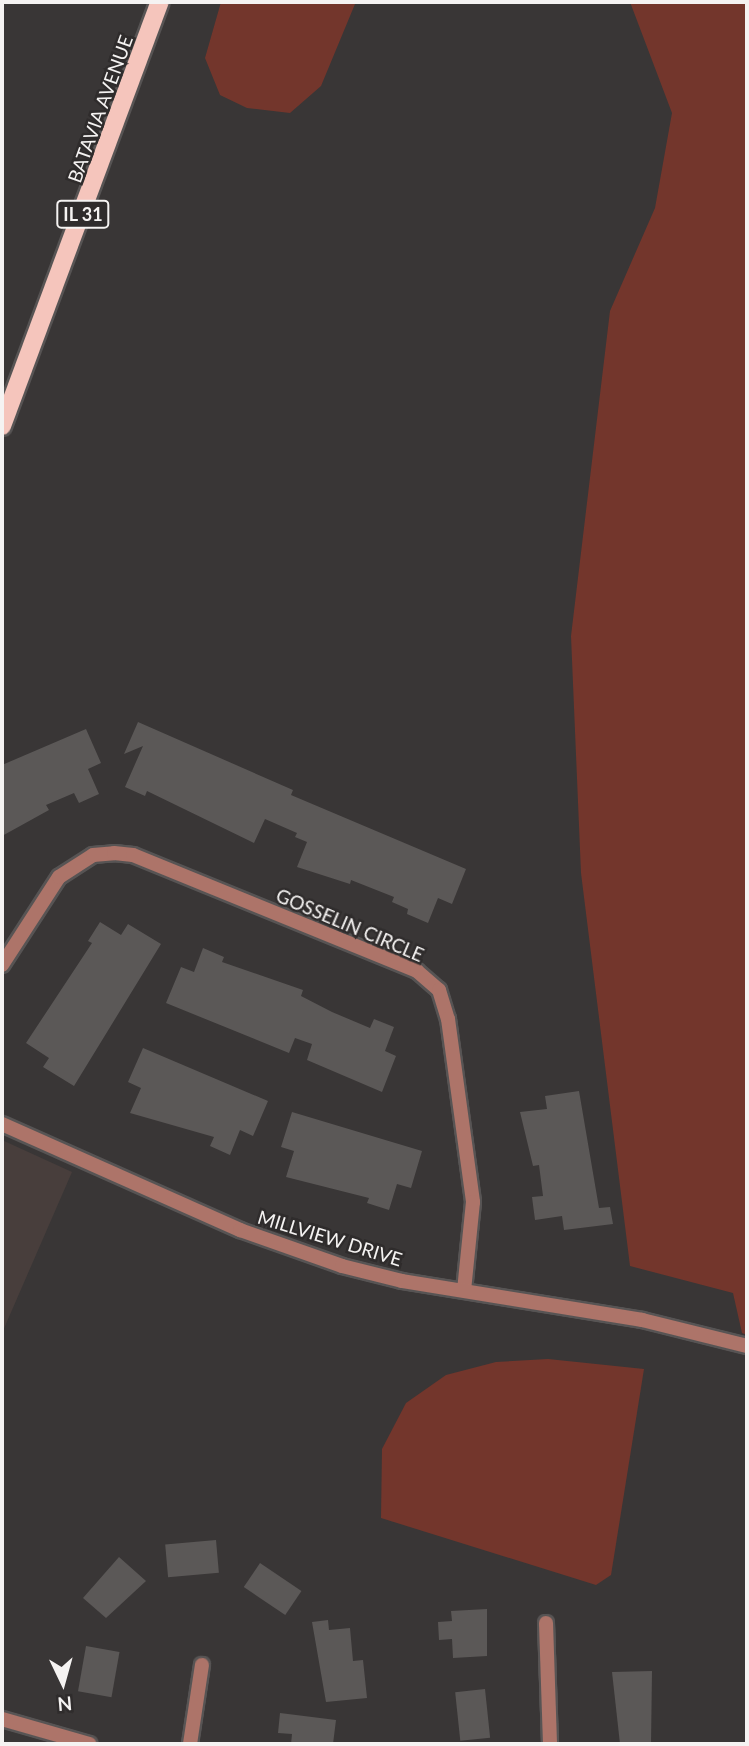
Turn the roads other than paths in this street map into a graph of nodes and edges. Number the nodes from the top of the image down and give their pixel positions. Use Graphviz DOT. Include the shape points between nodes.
graph roads {
  1 [pos="160,2"];
  2 [pos="2,426"];
  3 [pos="2,965"];
  4 [pos="2,1124"];
  5 [pos="464,1291"];
  6 [pos="747,1346"];
  7 [pos="545,1623"];
  8 [pos="202,1665"];
  9 [pos="2,1719"];
  10 [pos="89,1744"];
  11 [pos="190,1744"];
  12 [pos="550,1744"];
  1 -- 2 [label="main road, BATAVIA AVENUE / IL 31"];
  3 -- 5 [label="street, GOSSELIN CIRCLE" via="59,877 93,855 114,853 133,855 417,971 439,990 448,1019 473,1202"];
  4 -- 5 [label="street, MILLVIEW DRIVE" via="291,1250 402,1281"];
  5 -- 6 [label="street, MILLVIEW DRIVE" via="642,1320"];
  7 -- 12 [label="street"];
  8 -- 11 [label="street"];
  9 -- 10 [label="street"];
}
